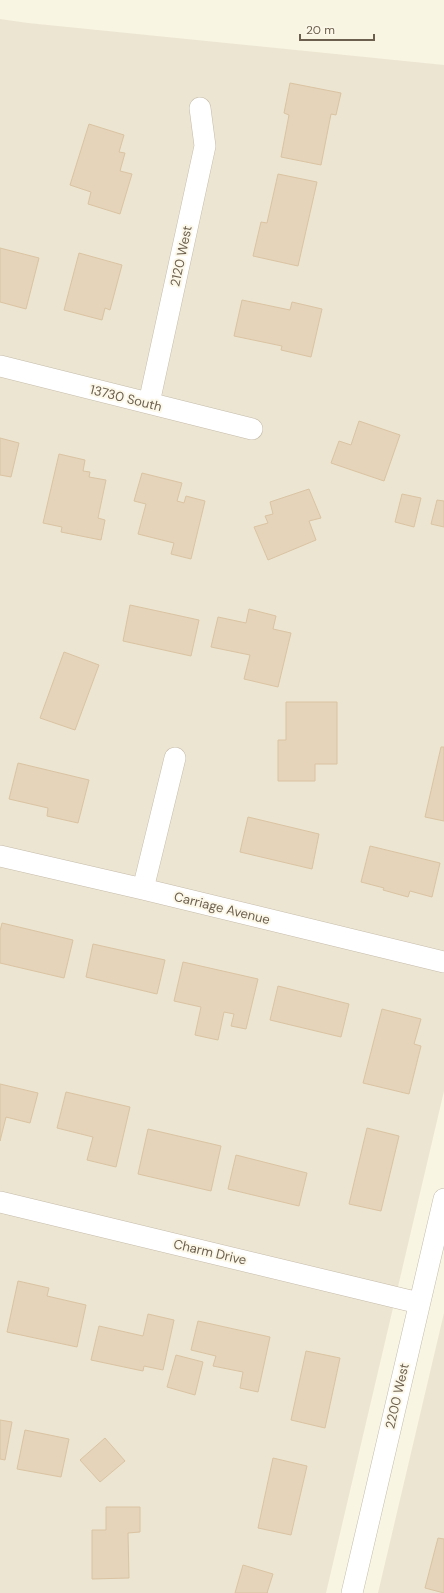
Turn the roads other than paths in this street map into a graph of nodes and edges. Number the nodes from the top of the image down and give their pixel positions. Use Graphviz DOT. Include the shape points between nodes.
graph roads {
  1 [pos="200,108"];
  2 [pos="0,366"];
  3 [pos="149,403"];
  4 [pos="252,429"];
  5 [pos="175,758"];
  6 [pos="0,856"];
  7 [pos="144,889"];
  8 [pos="444,962"];
  9 [pos="444,1199"];
  10 [pos="0,1202"];
  11 [pos="419,1303"];
  12 [pos="352,1593"];
  1 -- 3 [label="street, 2120 West" via="205,146"];
  2 -- 3 [label="street, 13730 South"];
  3 -- 4 [label="street, 13730 South"];
  5 -- 7 [label="street"];
  6 -- 7 [label="street, Carriage Avenue"];
  7 -- 8 [label="street, Carriage Avenue"];
  9 -- 11 [label="street, 2200 West"];
  10 -- 11 [label="street, Charm Drive"];
  11 -- 12 [label="street, 2200 West"];
}
